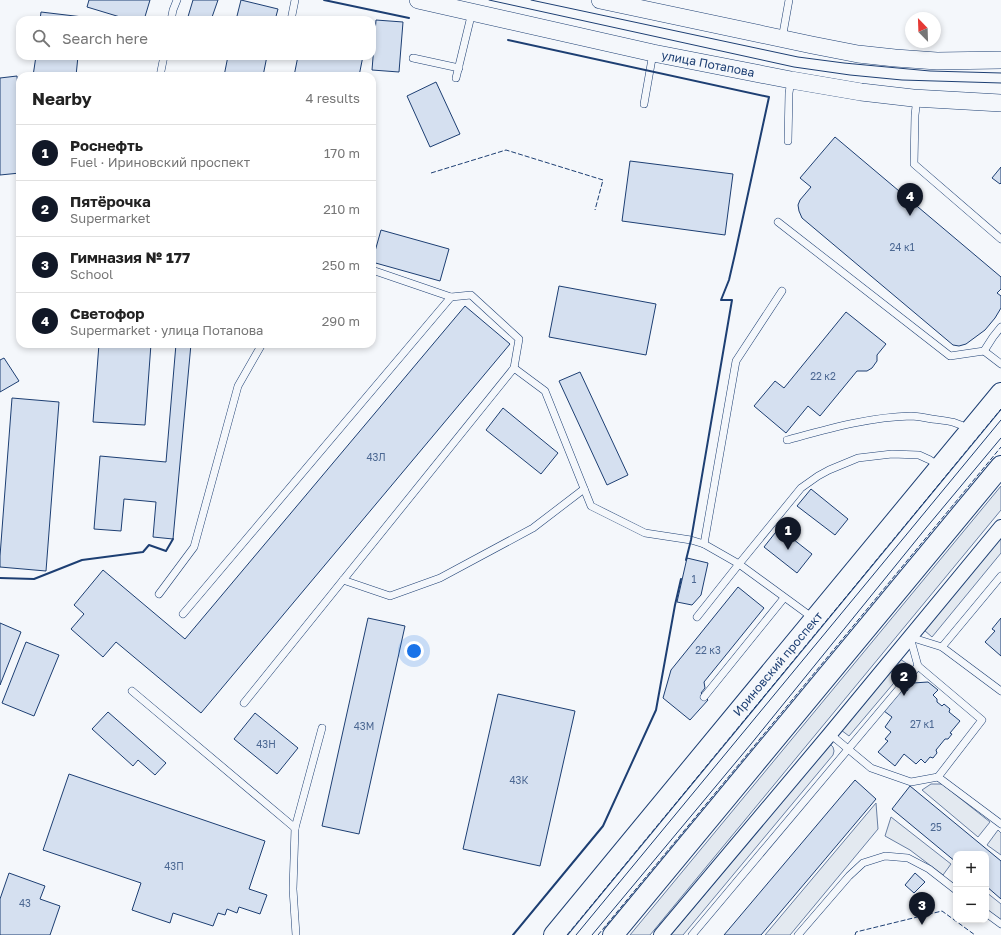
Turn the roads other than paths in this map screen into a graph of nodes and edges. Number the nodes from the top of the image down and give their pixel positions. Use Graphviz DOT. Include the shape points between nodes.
graph roads {
  1 [pos="177,0"];
  2 [pos="295,0"];
  3 [pos="418,0"];
  4 [pos="600,0"];
  5 [pos="789,0"];
  6 [pos="472,12"];
  7 [pos="172,16"];
  8 [pos="292,16"];
  9 [pos="782,39"];
  10 [pos="653,53"];
  11 [pos="413,58"];
  12 [pos="163,60"];
  13 [pos="1001,60"];
  14 [pos="459,68"];
  15 [pos="161,72"];
  16 [pos="456,78"];
  17 [pos="791,80"];
  18 [pos="917,98"];
  19 [pos="1001,103"];
  20 [pos="644,104"];
  21 [pos="788,141"];
  22 [pos="778,222"];
  23 [pos="1001,239"];
  24 [pos="376,271"];
  25 [pos="782,291"];
  26 [pos="451,298"];
  27 [pos="1001,327"];
  28 [pos="260,348"];
  29 [pos="984,351"];
  30 [pos="1001,364"];
  31 [pos="514,368"];
  32 [pos="1001,393"];
  33 [pos="970,430"];
  34 [pos="787,440"];
  35 [pos="1001,466"];
  36 [pos="940,467"];
  37 [pos="584,489"];
  38 [pos="1001,527"];
  39 [pos="704,544"];
  40 [pos="739,564"];
  41 [pos="1001,576"];
  42 [pos="343,580"];
  43 [pos="159,594"];
  44 [pos="784,598"];
  45 [pos="183,614"];
  46 [pos="696,617"];
  47 [pos="815,619"];
  48 [pos="910,637"];
  49 [pos="942,646"];
  50 [pos="918,666"];
  51 [pos="132,691"];
  52 [pos="1001,691"];
  53 [pos="704,697"];
  54 [pos="244,702"];
  55 [pos="322,728"];
  56 [pos="830,734"];
  57 [pos="849,749"];
  58 [pos="938,778"];
  59 [pos="1001,824"];
  60 [pos="295,828"];
  61 [pos="953,888"];
  62 [pos="989,915"];
  63 [pos="1001,924"];
  64 [pos="296,935"];
  65 [pos="554,935"];
  66 [pos="614,935"];
  67 [pos="661,935"];
  68 [pos="692,935"];
  69 [pos="798,935"];
  1 -- 7 [label="lane"];
  2 -- 8 [label="lane"];
  3 -- 6 [label="street, улица Потапова"];
  4 -- 9 [label="street"];
  5 -- 9 [label="lane"];
  6 -- 10 [label="street, улица Потапова"];
  6 -- 14 [label="lane"];
  9 -- 13 [label="street" via="858,54 894,58 937,61"];
  10 -- 17 [label="street, улица Потапова"];
  10 -- 20 [label="lane"];
  11 -- 14 [label="lane"];
  12 -- 15 [label="lane"];
  14 -- 16 [label="lane"];
  17 -- 18 [label="street, улица Потапова"];
  17 -- 21 [label="lane"];
  18 -- 19 [label="street, улица Потапова"];
  18 -- 23 [label="lane" via="914,164"];
  22 -- 29 [label="lane" via="950,356"];
  24 -- 26 [label="lane"];
  25 -- 39 [label="lane" via="736,361"];
  26 -- 31 [label="lane" via="471,295 519,339"];
  26 -- 45 [label="lane"];
  27 -- 29 [label="lane"];
  28 -- 43 [label="lane" via="238,386 194,547"];
  29 -- 30 [label="lane"];
  31 -- 37 [label="lane" via="545,391"];
  31 -- 42 [label="lane"];
  32 -- 33 [label="main road, Ириновский проспект"];
  33 -- 34 [label="lane" via="953,421 912,416 874,419"];
  33 -- 36 [label="main road, Ириновский проспект"];
  35 -- 66 [label="main road"];
  36 -- 40 [label="lane" via="919,455 892,454 858,458 829,470 802,488"];
  36 -- 47 [label="main road, Ириновский проспект"];
  37 -- 39 [label="lane" via="590,506 645,533"];
  37 -- 42 [label="lane" via="533,528 440,578 390,596"];
  38 -- 48 [label="street"];
  39 -- 40 [label="lane"];
  40 -- 44 [label="lane"];
  40 -- 46 [label="lane"];
  41 -- 49 [label="lane"];
  42 -- 54 [label="lane"];
  44 -- 47 [label="lane"];
  44 -- 53 [label="lane"];
  47 -- 65 [label="main road, Ириновский проспект"];
  48 -- 49 [label="lane"];
  48 -- 50 [label="lane"];
  48 -- 56 [label="street"];
  49 -- 52 [label="lane"];
  50 -- 57 [label="lane"];
  50 -- 58 [label="lane" via="982,720"];
  51 -- 60 [label="lane"];
  55 -- 60 [label="lane"];
  56 -- 57 [label="lane"];
  56 -- 67 [label="street"];
  57 -- 58 [label="lane" via="872,768 911,782"];
  57 -- 68 [label="lane"];
  58 -- 59 [label="lane"];
  60 -- 64 [label="lane" via="293,889"];
  61 -- 69 [label="lane" via="929,869 908,858 885,856 863,863"];
  62 -- 63 [label="lane"];
}
